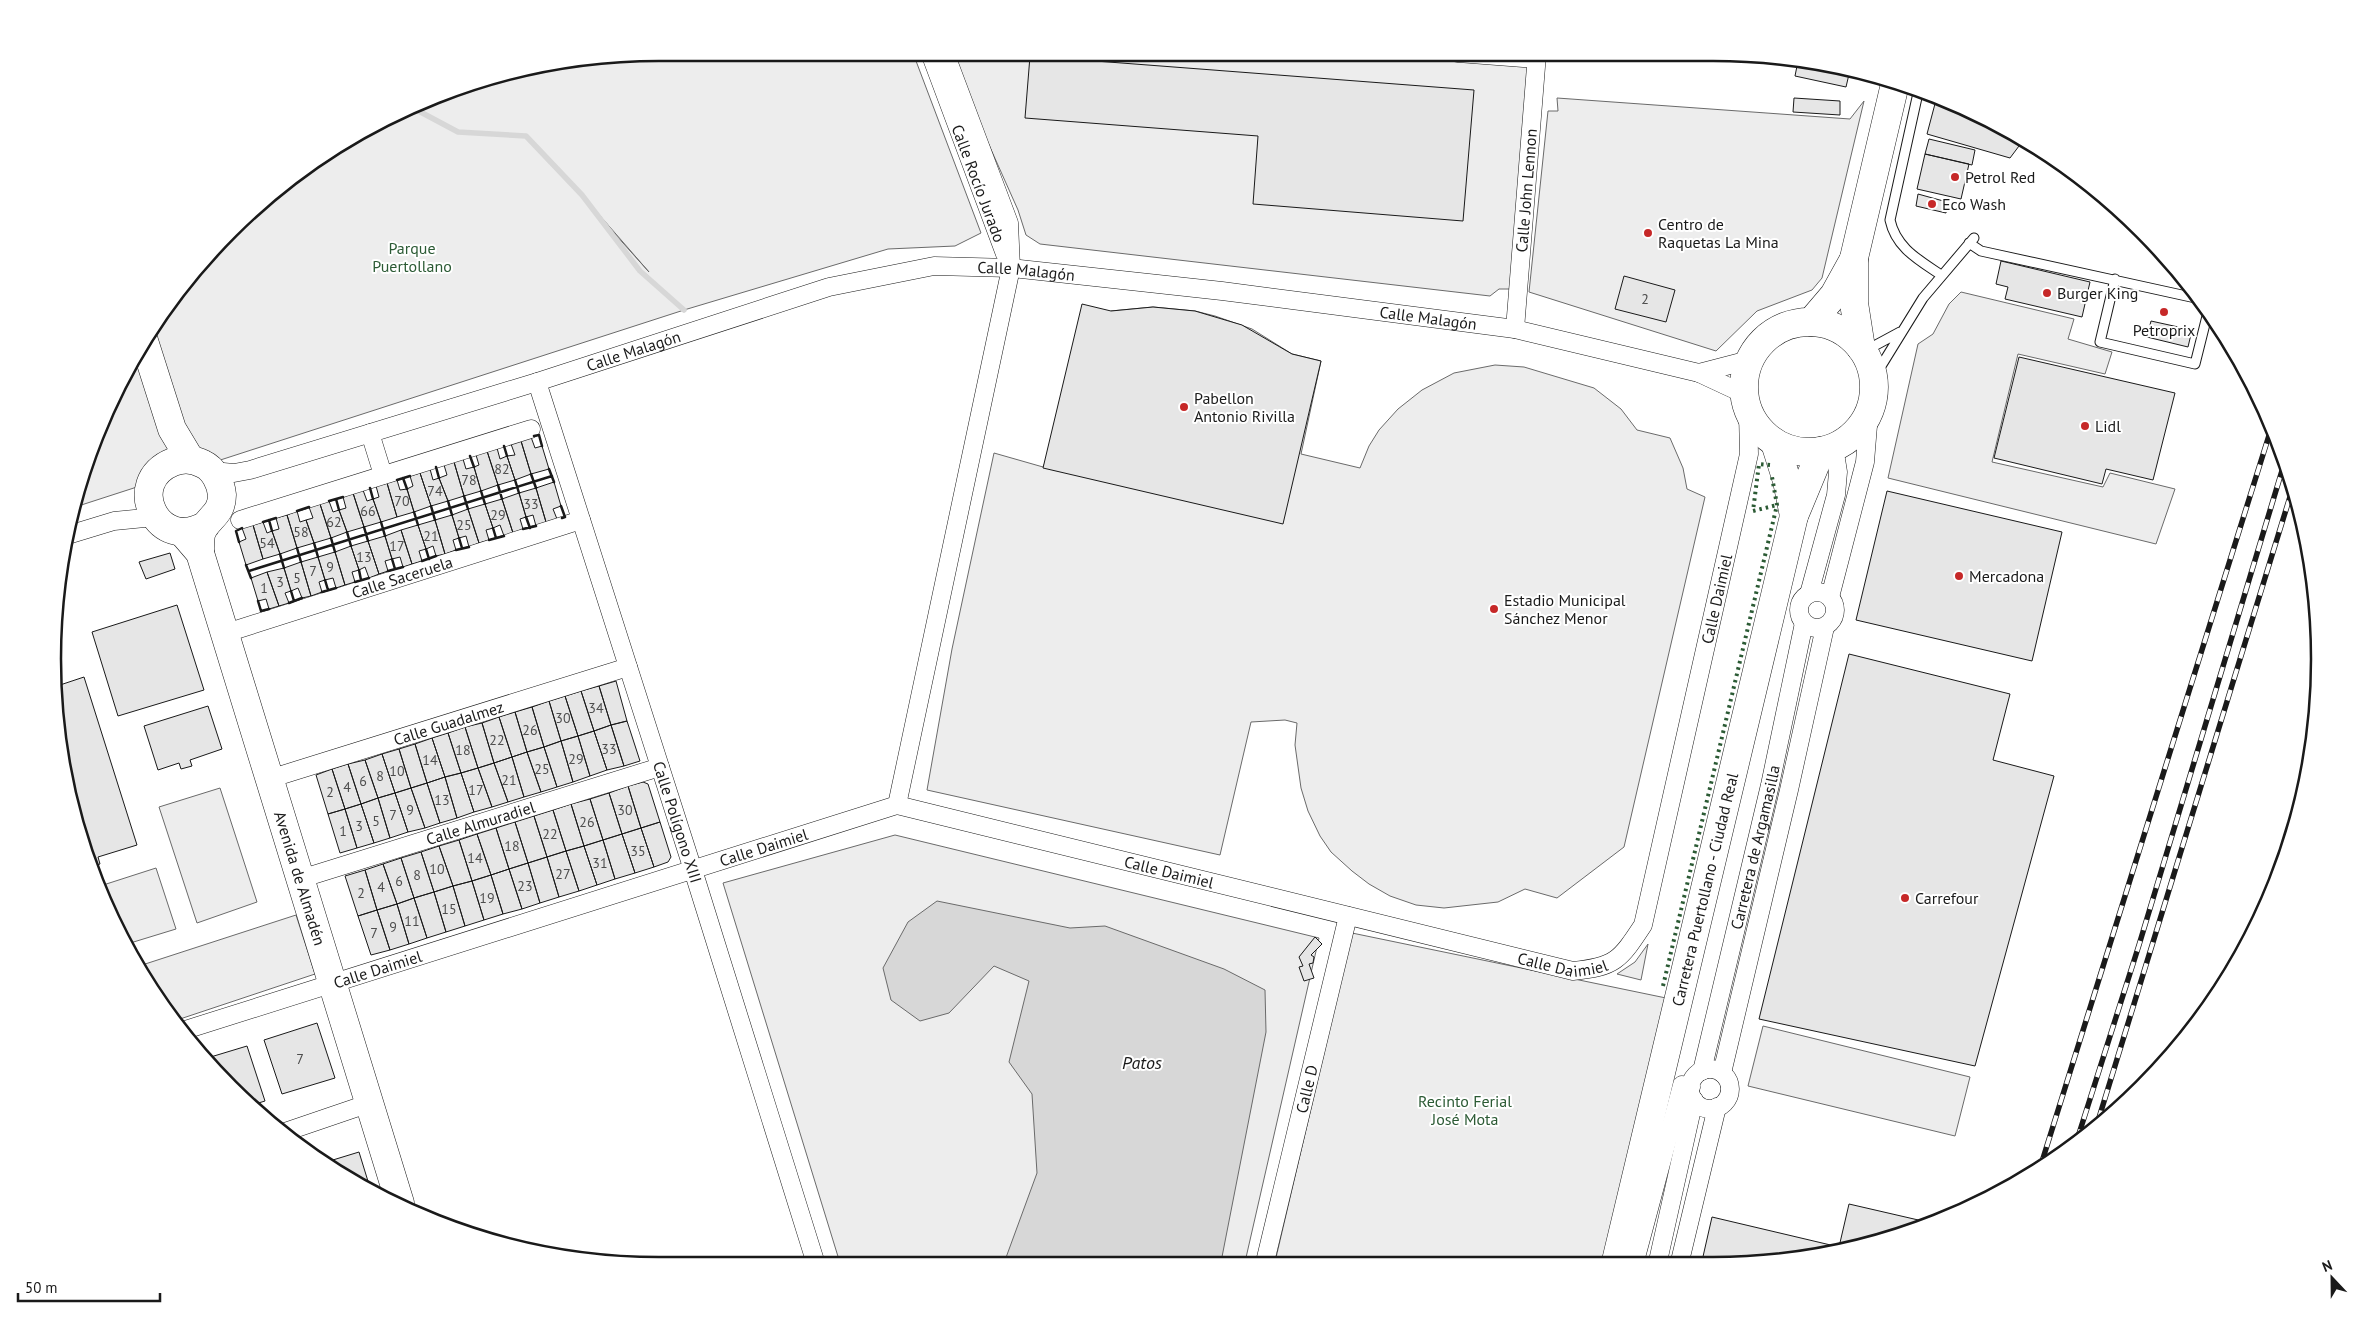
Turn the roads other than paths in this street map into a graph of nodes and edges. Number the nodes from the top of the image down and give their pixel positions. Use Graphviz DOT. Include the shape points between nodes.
graph roads {
  1 [pos="933,61"];
  2 [pos="948,61"];
  3 [pos="1536,61"];
  4 [pos="1894,90"];
  5 [pos="1917,98"];
  6 [pos="1854,258"];
  7 [pos="1011,268"];
  8 [pos="1941,275"];
  9 [pos="2116,279"];
  10 [pos="2188,296"];
  11 [pos="2206,321"];
  12 [pos="1811,322"];
  13 [pos="1515,329"];
  14 [pos="1900,332"];
  15 [pos="1862,350"];
  16 [pos="147,351"];
  17 [pos="1749,360"];
  18 [pos="136,369"];
  19 [pos="1699,373"];
  20 [pos="1874,379"];
  21 [pos="537,382"];
  22 [pos="1746,403"];
  23 [pos="1869,413"];
  24 [pos="531,429"];
  25 [pos="370,433"];
  26 [pos="1775,443"];
  27 [pos="1828,449"];
  28 [pos="208,475"];
  29 [pos="383,475"];
  30 [pos="154,495"];
  31 [pos="1794,516"];
  32 [pos="240,520"];
  33 [pos="581,520"];
  34 [pos="194,529"];
  35 [pos="75,533"];
  36 [pos="1809,594"];
  37 [pos="1830,597"];
  38 [pos="1804,624"];
  39 [pos="1825,627"];
  40 [pos="224,634"];
  41 [pos="628,667"];
  42 [pos="660,767"];
  43 [pos="269,779"];
  44 [pos="896,805"];
  45 [pos="693,870"];
  46 [pos="300,879"];
  47 [pos="1348,916"];
  48 [pos="333,982"];
  49 [pos="190,1029"];
  50 [pos="1702,1071"];
  51 [pos="1722,1073"];
  52 [pos="1692,1094"];
  53 [pos="370,1103"];
  54 [pos="1717,1108"];
  55 [pos="291,1130"];
  56 [pos="1683,1156"];
  57 [pos="1705,1160"];
  58 [pos="398,1197"];
  59 [pos="814,1257"];
  60 [pos="1266,1257"];
  61 [pos="1617,1257"];
  62 [pos="1636,1257"];
  63 [pos="1659,1257"];
  64 [pos="1681,1257"];
  1 -- 7 [label="street, Calle Rocío Jurado"];
  2 -- 7 [label="street, Calle Rocío Jurado" via="1009,223"];
  3 -- 13 [label="street, Calle John Lennon"];
  4 -- 6 [label="main road"];
  5 -- 8 [label="lane" via="1890,220 1900,244"];
  6 -- 12 [label="main road" via="1834,295"];
  6 -- 15 [label="main road" via="1854,303"];
  7 -- 13 [label="street, Calle Malagón" via="1222,291"];
  7 -- 21 [label="street, Calle Malagón" via="934,266 829,287"];
  7 -- 44 [label="street"];
  8 -- 9 [label="lane" via="1971,241 1981,251"];
  8 -- 14 [label="lane"];
  9 -- 10 [label="lane"];
  9 -- 11 [label="lane" via="2100,342 2195,364"];
  12 -- 15 [label="main road" via="1834,327 1853,339"];
  12 -- 17 [label="main road" via="1781,328 1768,336"];
  13 -- 19 [label="street, Calle Malagón"];
  14 -- 15 [label="lane"];
  14 -- 20 [label="lane"];
  15 -- 20 [label="main road"];
  16 -- 28 [label="main road" via="172,429"];
  17 -- 19 [label="street, Calle Malagón"];
  17 -- 22 [label="main road" via="1745,375"];
  18 -- 30 [label="main road" via="159,447"];
  19 -- 22 [label="street, Calle Malagón"];
  20 -- 23 [label="main road"];
  21 -- 25 [label="street, Calle Malagón"];
  21 -- 33 [label="street, Calle Polígono XIII"];
  22 -- 26 [label="main road" via="1760,430"];
  22 -- 47 [label="street, Calle Daimiel" via="1750,454 1643,925 1625,953 1602,968 1573,971"];
  23 -- 27 [label="main road" via="1848,439"];
  23 -- 37 [label="street" via="1865,462"];
  24 -- 29 [label="street"];
  25 -- 28 [label="street, Calle Malagón" via="250,470 234,480"];
  25 -- 29 [label="street"];
  26 -- 27 [label="main road" via="1798,451"];
  26 -- 31 [label="main road, Carretera Puertollano - Ciudad Real"];
  27 -- 31 [label="main road, Carretera Puertollano - Ciudad Real"];
  27 -- 36 [label="street" via="1838,472 1836,495"];
  28 -- 30 [label="main road" via="177,460 166,465"];
  28 -- 34 [label="main road, Avenida de Almadén" via="220,506 215,517"];
  29 -- 32 [label="street"];
  30 -- 34 [label="main road" via="163,525"];
  30 -- 35 [label="street" via="114,521"];
  31 -- 61 [label="main road, Carretera Puertollano - Ciudad Real"];
  33 -- 40 [label="street, Calle Saceruela"];
  33 -- 41 [label="street, Calle Polígono XIII"];
  34 -- 40 [label="main road, Avenida de Almadén" via="201,534 200,553"];
  36 -- 37 [label="street" via="1820,592"];
  36 -- 38 [label="street" via="1799,608"];
  37 -- 39 [label="street" via="1836,613"];
  38 -- 39 [label="street" via="1814,629"];
  38 -- 50 [label="street, Carretera de Argamasilla" via="1770,785"];
  39 -- 51 [label="street, Carretera de Argamasilla" via="1790,790"];
  40 -- 43 [label="main road, Avenida de Almadén"];
  41 -- 42 [label="street, Calle Polígono XIII"];
  41 -- 43 [label="street, Calle Guadalmez"];
  42 -- 45 [label="street, Calle Polígono XIII"];
  42 -- 46 [label="street, Calle Almuradiel"];
  43 -- 46 [label="main road, Avenida de Almadén"];
  44 -- 45 [label="street, Calle Daimiel"];
  44 -- 47 [label="street, Calle Daimiel"];
  45 -- 48 [label="street, Calle Daimiel"];
  45 -- 59 [label="street, Calle Polígono XIII"];
  46 -- 48 [label="main road, Avenida de Almadén"];
  47 -- 60 [label="street, Calle D"];
  48 -- 49 [label="street, Calle Daimiel"];
  48 -- 53 [label="main road, Avenida de Almadén"];
  50 -- 51 [label="street" via="1712,1069"];
  50 -- 52 [label="street, Carretera de Argamasilla" via="1696,1075"];
  51 -- 54 [label="street, Carretera de Argamasilla" via="1730,1090 1726,1101"];
  52 -- 54 [label="street" via="1704,1108"];
  52 -- 56 [label="street, Carretera de Argamasilla"];
  52 -- 62 [label="street, Carretera de Argamasilla" via="1682,1085"];
  53 -- 55 [label="street"];
  53 -- 58 [label="main road, Avenida de Almadén"];
  54 -- 57 [label="street, Carretera de Argamasilla"];
  56 -- 57 [label="street"];
  56 -- 63 [label="street, Carretera de Argamasilla"];
  57 -- 64 [label="street, Carretera de Argamasilla"];
}
